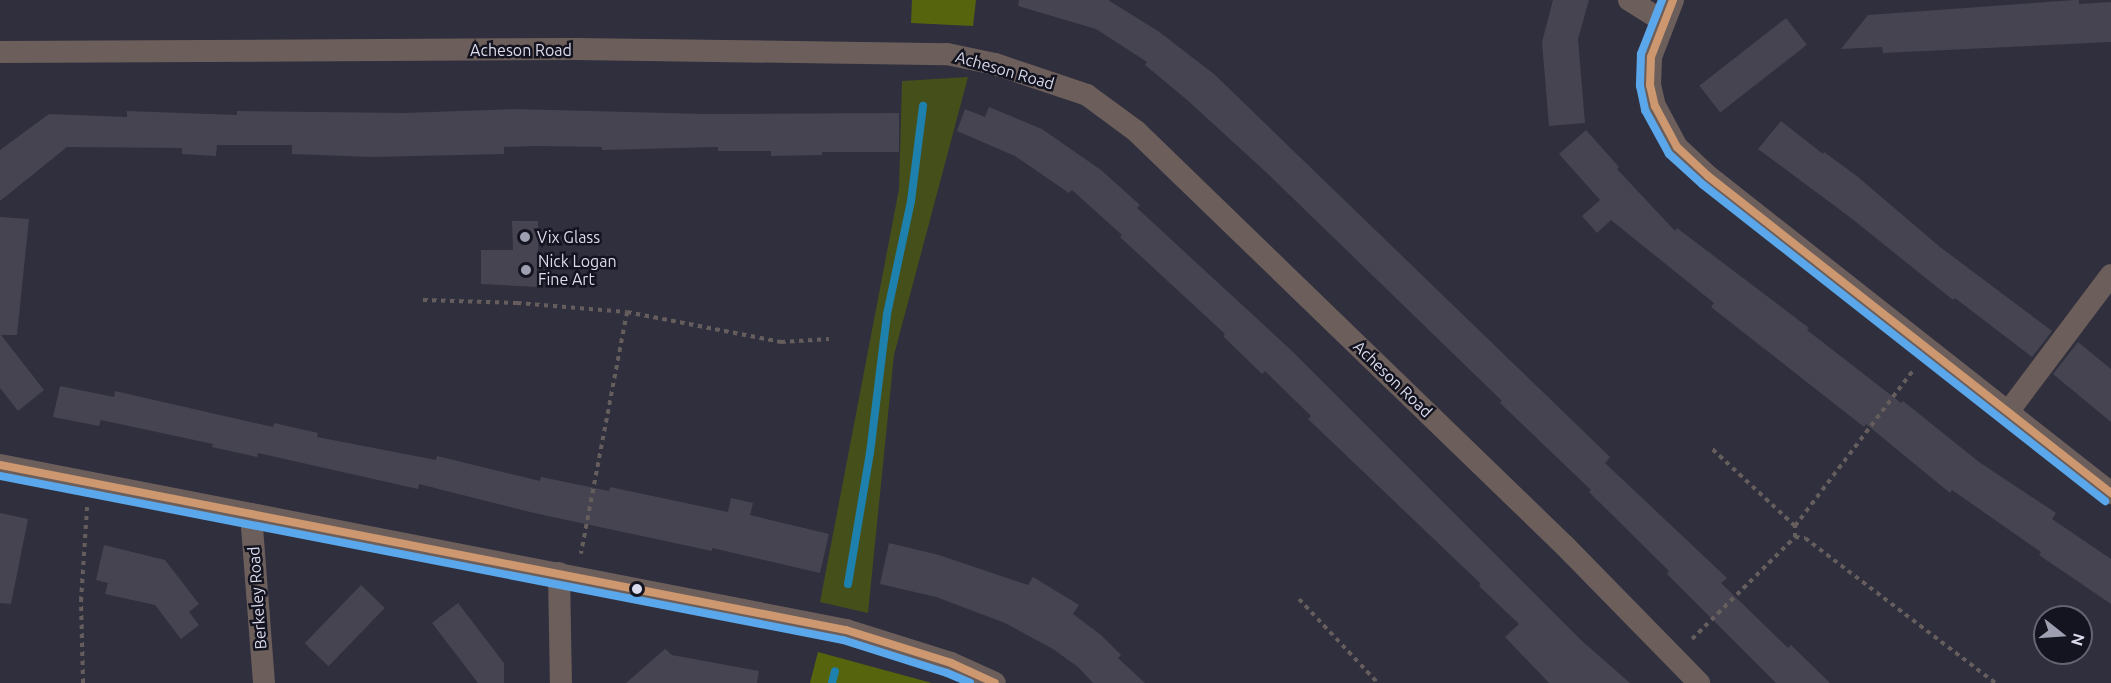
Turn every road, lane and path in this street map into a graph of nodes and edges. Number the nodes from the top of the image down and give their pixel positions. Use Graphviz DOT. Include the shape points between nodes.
graph roads {
  1 [pos="1629,0"];
  2 [pos="1673,0"];
  3 [pos="1663,21"];
  4 [pos="0,52"];
  5 [pos="2111,275"];
  6 [pos="423,300"];
  7 [pos="627,312"];
  8 [pos="829,339"];
  9 [pos="1929,350"];
  10 [pos="2008,412"];
  11 [pos="1712,449"];
  12 [pos="0,465"];
  13 [pos="86,482"];
  14 [pos="2111,493"];
  15 [pos="251,514"];
  16 [pos="1795,526"];
  17 [pos="1795,537"];
  18 [pos="568,576"];
  19 [pos="1299,599"];
  20 [pos="1674,657"];
  21 [pos="82,683"];
  22 [pos="264,683"];
  23 [pos="561,683"];
  24 [pos="995,683"];
  25 [pos="1378,683"];
  26 [pos="1699,683"];
  27 [pos="1995,683"];
  1 -- 3 [label="street"];
  2 -- 3 [label="street"];
  3 -- 9 [label="street" via="1651,57 1650,85 1655,106 1677,147 1708,176"];
  4 -- 20 [label="street, Acheson Road" via="576,49 947,54 995,64 1087,95 1136,131 1565,546"];
  5 -- 10 [label="street"];
  6 -- 7 [label="path"];
  7 -- 8 [label="path" via="780,342"];
  7 -- 18 [label="path"];
  9 -- 10 [label="street"];
  9 -- 16 [label="path"];
  10 -- 14 [label="street"];
  11 -- 16 [label="path"];
  12 -- 13 [label="street"];
  13 -- 15 [label="street"];
  13 -- 21 [label="path"];
  15 -- 18 [label="street"];
  15 -- 22 [label="street, Berkeley Road"];
  16 -- 17 [label="path"];
  17 -- 20 [label="path"];
  17 -- 27 [label="path" via="1805,538"];
  18 -- 23 [label="street"];
  18 -- 24 [label="street" via="846,630 951,663"];
  19 -- 25 [label="path"];
  20 -- 26 [label="street, Acheson Road"];
}
